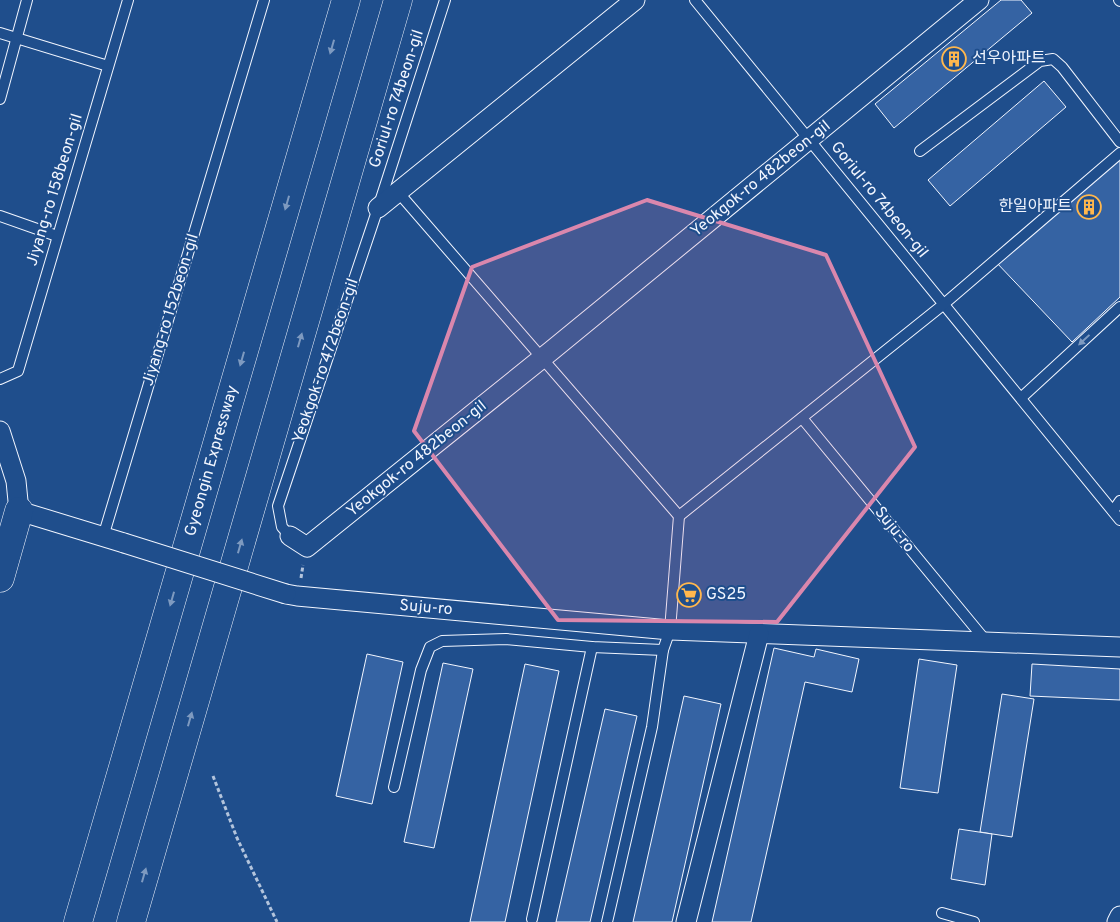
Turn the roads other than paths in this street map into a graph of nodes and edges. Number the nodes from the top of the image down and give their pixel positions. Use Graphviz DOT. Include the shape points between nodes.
graph roads {
  1 [pos="27,0"];
  2 [pos="128,0"];
  3 [pos="264,0"];
  4 [pos="346,0"];
  5 [pos="398,0"];
  6 [pos="445,0"];
  7 [pos="635,0"];
  8 [pos="695,0"];
  9 [pos="979,0"];
  10 [pos="0,33"];
  11 [pos="17,38"];
  12 [pos="108,66"];
  13 [pos="0,99"];
  14 [pos="810,139"];
  15 [pos="1120,142"];
  16 [pos="920,151"];
  17 [pos="1120,153"];
  18 [pos="398,192"];
  19 [pos="378,208"];
  20 [pos="0,216"];
  21 [pos="57,236"];
  22 [pos="944,304"];
  23 [pos="1120,307"];
  24 [pos="542,358"];
  25 [pos="0,379"];
  26 [pos="1020,398"];
  27 [pos="802,418"];
  28 [pos="0,431"];
  29 [pos="1120,501"];
  30 [pos="1112,511"];
  31 [pos="19,512"];
  32 [pos="679,516"];
  33 [pos="1120,520"];
  34 [pos="290,536"];
  35 [pos="103,537"];
  36 [pos="0,578"];
  37 [pos="670,630"];
  38 [pos="759,634"];
  39 [pos="986,642"];
  40 [pos="1120,646"];
  41 [pos="592,647"];
  42 [pos="663,650"];
  43 [pos="394,788"];
  44 [pos="942,913"];
  45 [pos="1120,916"];
  46 [pos="532,919"];
  47 [pos="78,922"];
  48 [pos="131,922"];
  49 [pos="607,922"];
  50 [pos="686,922"];
  51 [pos="974,922"];
  52 [pos="1117,922"];
  1 -- 11 [label="lane"];
  2 -- 12 [label="lane, Jiyang-ro 158beon-gil"];
  3 -- 35 [label="lane, Jiyang-ro 152beon-gil"];
  4 -- 47 [label="main road, Gyeongin Expressway, one-way"];
  48 -- 5 [label="main road, one-way"];
  6 -- 19 [label="lane, Goriul-ro 74beon-gil"];
  7 -- 18 [label="street"];
  8 -- 14 [label="lane, Goriul-ro 74beon-gil"];
  9 -- 14 [label="street, Yeokgok-ro 482beon-gil"];
  10 -- 11 [label="lane"];
  11 -- 12 [label="lane"];
  11 -- 13 [label="lane"];
  12 -- 21 [label="lane, Jiyang-ro 158beon-gil"];
  14 -- 22 [label="lane, Goriul-ro 74beon-gil"];
  14 -- 24 [label="street, Yeokgok-ro 482beon-gil"];
  15 -- 16 [label="lane" via="1053,59 1040,61"];
  17 -- 22 [label="lane"];
  18 -- 19 [label="street"];
  18 -- 24 [label="lane"];
  19 -- 34 [label="lane, Yeokgok-ro 472beon-gil" via="278,506 282,527"];
  20 -- 21 [label="lane"];
  21 -- 25 [label="lane, Jiyang-ro 158beon-gil" via="18,371"];
  22 -- 26 [label="lane, Goriul-ro 74beon-gil"];
  22 -- 27 [label="lane"];
  23 -- 26 [label="lane, one-way"];
  24 -- 32 [label="lane"];
  24 -- 34 [label="street, Yeokgok-ro 482beon-gil" via="306,547"];
  26 -- 30 [label="lane, Goriul-ro 74beon-gil"];
  27 -- 32 [label="lane"];
  27 -- 39 [label="lane, Suju-ro"];
  28 -- 31 [label="street" via="16,481"];
  29 -- 30 [label="lane"];
  30 -- 33 [label="lane, Goriul-ro 74beon-gil"];
  31 -- 35 [label="street"];
  31 -- 36 [label="main road"];
  32 -- 37 [label="lane"];
  35 -- 37 [label="street, Suju-ro, bridge" via="292,595"];
  37 -- 38 [label="street, Suju-ro"];
  37 -- 42 [label="lane"];
  38 -- 39 [label="street, Suju-ro"];
  38 -- 50 [label="street"];
  39 -- 40 [label="street, Suju-ro"];
  41 -- 42 [label="lane"];
  41 -- 43 [label="lane" via="506,639 442,641 430,647 421,670"];
  41 -- 46 [label="lane"];
  42 -- 49 [label="lane" via="652,727"];
  44 -- 51 [label="lane"];
  45 -- 52 [label="street"];
}
